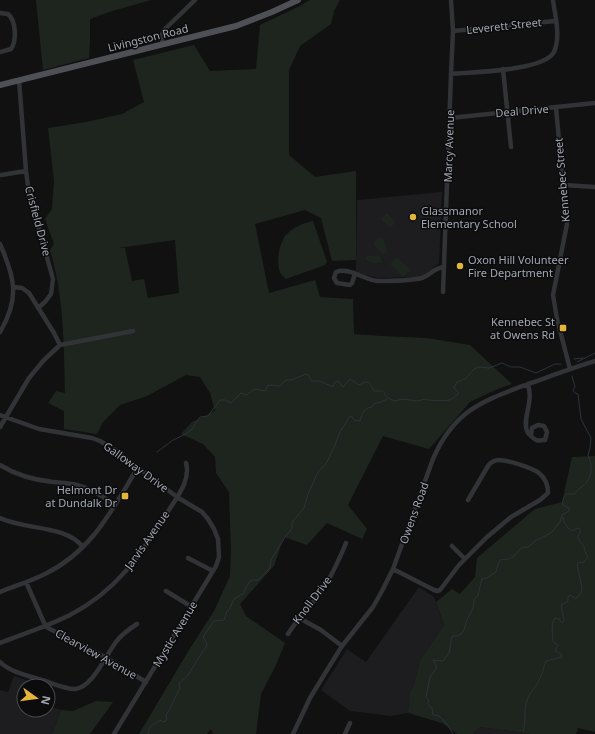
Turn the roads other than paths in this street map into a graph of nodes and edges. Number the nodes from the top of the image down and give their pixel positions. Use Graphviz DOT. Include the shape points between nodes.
graph roads {
  1 [pos="195,0"];
  2 [pos="298,0"];
  3 [pos="451,0"];
  4 [pos="553,0"];
  5 [pos="0,13"];
  6 [pos="555,20"];
  7 [pos="453,31"];
  8 [pos="163,44"];
  9 [pos="0,52"];
  10 [pos="503,69"];
  11 [pos="452,74"];
  12 [pos="19,80"];
  13 [pos="0,85"];
  14 [pos="595,103"];
  15 [pos="556,108"];
  16 [pos="508,112"];
  17 [pos="450,118"];
  18 [pos="511,147"];
  19 [pos="26,172"];
  20 [pos="1,175"];
  21 [pos="564,185"];
  22 [pos="595,187"];
  23 [pos="0,244"];
  24 [pos="5,255"];
  25 [pos="0,258"];
  26 [pos="444,267"];
  27 [pos="355,274"];
  28 [pos="14,287"];
  29 [pos="443,292"];
  30 [pos="38,308"];
  31 [pos="133,331"];
  32 [pos="0,332"];
  33 [pos="60,345"];
  34 [pos="595,361"];
  35 [pos="570,369"];
  36 [pos="528,385"];
  37 [pos="0,415"];
  38 [pos="6,417"];
  39 [pos="0,427"];
  40 [pos="531,435"];
  41 [pos="186,463"];
  42 [pos="0,465"];
  43 [pos="138,467"];
  44 [pos="177,497"];
  45 [pos="468,500"];
  46 [pos="115,505"];
  47 [pos="0,518"];
  48 [pos="214,529"];
  49 [pos="346,543"];
  50 [pos="452,546"];
  51 [pos="83,547"];
  52 [pos="188,558"];
  53 [pos="465,559"];
  54 [pos="393,569"];
  55 [pos="213,571"];
  56 [pos="26,582"];
  57 [pos="166,591"];
  58 [pos="0,592"];
  59 [pos="192,607"];
  60 [pos="299,618"];
  61 [pos="136,624"];
  62 [pos="45,626"];
  63 [pos="288,634"];
  64 [pos="0,643"];
  65 [pos="342,646"];
  66 [pos="105,657"];
  67 [pos="0,662"];
  68 [pos="146,682"];
  69 [pos="350,723"];
  70 [pos="114,734"];
  71 [pos="293,734"];
  72 [pos="345,734"];
  1 -- 8 [label="street" via="164,30 161,37"];
  2 -- 8 [label="main road, Livingston Road" via="248,22"];
  3 -- 7 [label="street, Marcy Avenue"];
  4 -- 6 [label="street"];
  5 -- 9 [label="street" via="8,14 12,19 15,40 11,49"];
  6 -- 7 [label="street, Leverett Street"];
  6 -- 10 [label="street" via="557,41 550,57 535,64"];
  7 -- 11 [label="street, Marcy Avenue"];
  8 -- 12 [label="main road, Livingston Road"];
  10 -- 11 [label="street"];
  10 -- 16 [label="street"];
  11 -- 17 [label="street, Marcy Avenue"];
  12 -- 13 [label="main road, Livingston Road"];
  12 -- 19 [label="street, Crisfield Drive"];
  14 -- 15 [label="street, Deal Drive"];
  15 -- 16 [label="street, Deal Drive"];
  15 -- 21 [label="street, Kennebec Street"];
  16 -- 17 [label="street, Deal Drive"];
  16 -- 18 [label="street"];
  17 -- 26 [label="street, Marcy Avenue"];
  19 -- 20 [label="street"];
  19 -- 30 [label="street, Crisfield Drive" via="33,208 53,279 51,294"];
  21 -- 22 [label="street"];
  21 -- 35 [label="street, Kennebec Street" via="567,224 554,296"];
  23 -- 24 [label="street"];
  24 -- 25 [label="street"];
  24 -- 28 [label="street"];
  26 -- 27 [label="street" via="420,278 392,281 375,280"];
  26 -- 29 [label="street, Marcy Avenue"];
  28 -- 30 [label="street" via="27,291"];
  28 -- 32 [label="street" via="11,308"];
  30 -- 33 [label="street"];
  31 -- 33 [label="street"];
  33 -- 38 [label="street" via="29,378"];
  34 -- 35 [label="street, Owens Road"];
  35 -- 36 [label="street, Owens Road"];
  36 -- 40 [label="street" via="530,395 526,427"];
  36 -- 54 [label="street, Owens Road" via="480,404 461,417 445,436 433,459"];
  37 -- 38 [label="street, Galloway Drive"];
  38 -- 39 [label="street"];
  38 -- 43 [label="street, Galloway Drive" via="39,429 100,441"];
  41 -- 44 [label="street, Jarvis Avenue" via="186,480"];
  42 -- 46 [label="street" via="30,478 77,485"];
  43 -- 44 [label="street, Galloway Drive"];
  43 -- 46 [label="street"];
  44 -- 48 [label="street, Galloway Drive" via="202,512"];
  44 -- 62 [label="street, Jarvis Avenue" via="134,562 114,583 72,614"];
  45 -- 53 [label="street" via="491,463 499,460 538,472 548,486 548,493 543,498 498,527"];
  46 -- 51 [label="street" via="103,525"];
  47 -- 51 [label="street" via="24,526 61,532"];
  48 -- 55 [label="street, Mystic Avenue" via="218,539 219,557"];
  49 -- 60 [label="street, Knoll Drive" via="328,581"];
  50 -- 53 [label="street"];
  51 -- 56 [label="street" via="50,571"];
  52 -- 55 [label="street"];
  53 -- 54 [label="street" via="437,591"];
  54 -- 65 [label="street, Owens Road" via="373,607"];
  55 -- 59 [label="street, Mystic Avenue"];
  56 -- 58 [label="street"];
  56 -- 62 [label="street, Clearview Avenue"];
  57 -- 59 [label="street"];
  59 -- 68 [label="street, Mystic Avenue"];
  60 -- 63 [label="street, Knoll Drive"];
  60 -- 65 [label="street"];
  61 -- 66 [label="street" via="121,635"];
  62 -- 64 [label="street, Jarvis Avenue"];
  62 -- 66 [label="street, Clearview Avenue"];
  65 -- 71 [label="street, Owens Road" via="310,698"];
  66 -- 67 [label="street" via="90,681 80,688 72,689 32,677"];
  66 -- 68 [label="street, Clearview Avenue"];
  68 -- 70 [label="street, Mystic Avenue"];
  69 -- 72 [label="street"];
}
